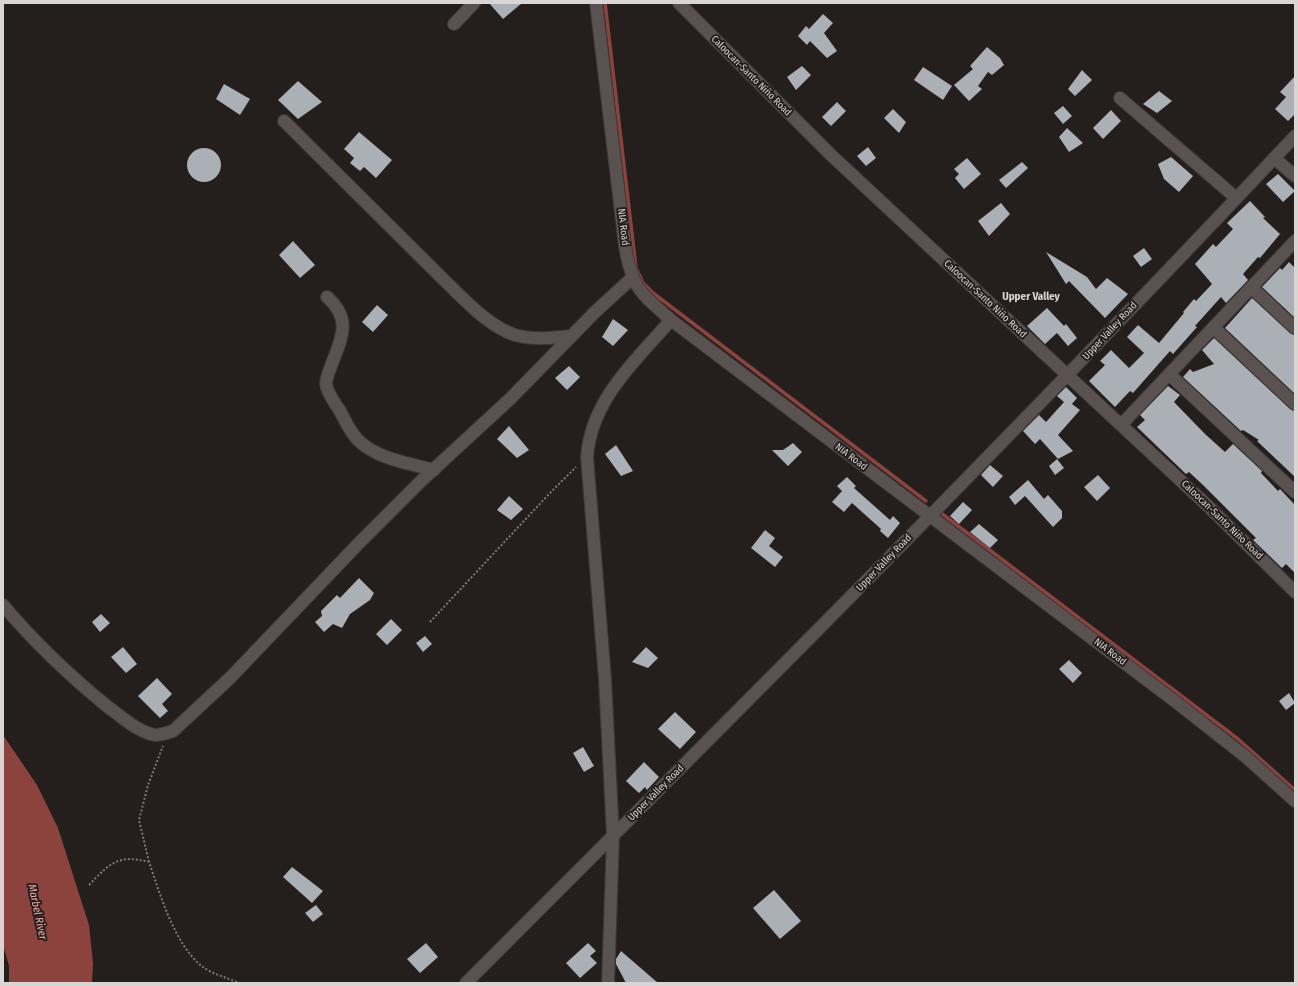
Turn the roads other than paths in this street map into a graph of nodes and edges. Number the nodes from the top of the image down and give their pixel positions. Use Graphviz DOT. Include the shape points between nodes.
graph roads {
  1 [pos="474,3"];
  2 [pos="596,3"];
  3 [pos="679,3"];
  4 [pos="454,24"];
  5 [pos="1120,98"];
  6 [pos="284,121"];
  7 [pos="1295,136"];
  8 [pos="1274,158"];
  9 [pos="1295,176"];
  10 [pos="1235,198"];
  11 [pos="1293,246"];
  12 [pos="632,278"];
  13 [pos="1252,288"];
  14 [pos="327,297"];
  15 [pos="671,320"];
  16 [pos="1214,328"];
  17 [pos="1295,328"];
  18 [pos="571,336"];
  19 [pos="1169,374"];
  20 [pos="1068,376"];
  21 [pos="1295,404"];
  22 [pos="1121,425"];
  23 [pos="434,470"];
  24 [pos="1295,492"];
  25 [pos="930,516"];
  26 [pos="1295,592"];
  27 [pos="3,605"];
  28 [pos="1295,800"];
  29 [pos="612,836"];
  30 [pos="466,983"];
  31 [pos="608,983"];
  1 -- 4 [label="street"];
  2 -- 12 [label="street, NIA Road" via="624,239"];
  3 -- 20 [label="street, Caloocan-Santo Niño Road" via="831,155"];
  5 -- 10 [label="street"];
  6 -- 18 [label="street" via="445,281 496,326 515,335 532,338"];
  7 -- 8 [label="street, Upper Valley Road"];
  8 -- 9 [label="street"];
  8 -- 10 [label="street, Upper Valley Road"];
  10 -- 20 [label="street, Upper Valley Road"];
  11 -- 13 [label="street"];
  12 -- 15 [label="street, NIA Road" via="639,289"];
  12 -- 18 [label="street"];
  13 -- 16 [label="street"];
  13 -- 17 [label="street"];
  14 -- 23 [label="street" via="338,309 343,324 343,335 326,384 351,431 357,439 379,453"];
  15 -- 25 [label="street, NIA Road"];
  15 -- 29 [label="street" via="610,391 590,431 587,457 605,679"];
  16 -- 19 [label="street"];
  16 -- 21 [label="street"];
  18 -- 23 [label="street" via="511,398"];
  19 -- 22 [label="street"];
  19 -- 24 [label="street"];
  20 -- 22 [label="street, Caloocan-Santo Niño Road"];
  20 -- 25 [label="street, Upper Valley Road"];
  22 -- 26 [label="street, Caloocan-Santo Niño Road"];
  23 -- 27 [label="street" via="360,542 230,678 173,731 155,735 126,720 58,665"];
  25 -- 28 [label="street, NIA Road" via="1240,752"];
  25 -- 29 [label="street, Upper Valley Road"];
  29 -- 30 [label="street, Upper Valley Road"];
  29 -- 31 [label="street"];
}
